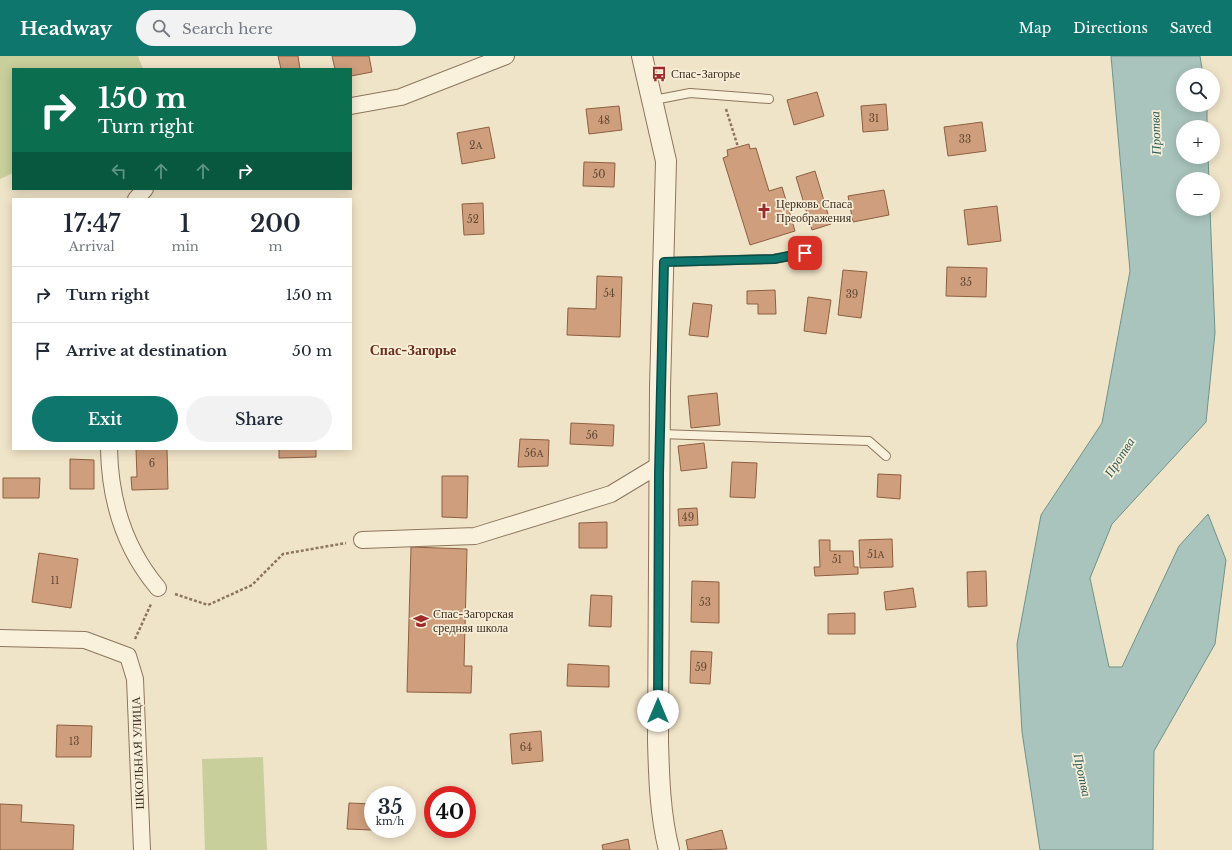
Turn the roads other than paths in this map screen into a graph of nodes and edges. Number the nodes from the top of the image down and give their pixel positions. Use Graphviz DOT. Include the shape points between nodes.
graph roads {
  1 [pos="506,56"];
  2 [pos="642,56"];
  3 [pos="769,99"];
  4 [pos="654,100"];
  5 [pos="352,106"];
  6 [pos="144,190"];
  7 [pos="137,198"];
  8 [pos="805,253"];
  9 [pos="664,262"];
  10 [pos="660,434"];
  11 [pos="109,450"];
  12 [pos="886,456"];
  13 [pos="660,465"];
  14 [pos="362,540"];
  15 [pos="158,588"];
  16 [pos="0,638"];
  17 [pos="142,850"];
  18 [pos="669,850"];
  1 -- 5 [label="street" via="401,98"];
  2 -- 4 [label="street"];
  3 -- 4 [label="lane" via="690,93"];
  4 -- 9 [label="street" via="666,161"];
  6 -- 7 [label="street"];
  8 -- 9 [label="lane" via="774,259"];
  9 -- 10 [label="street"];
  10 -- 12 [label="lane" via="869,441"];
  10 -- 13 [label="street"];
  11 -- 15 [label="street" via="109,477 122,529 143,571"];
  13 -- 14 [label="street" via="611,494 476,536"];
  13 -- 18 [label="street" via="659,794"];
  16 -- 17 [label="street, ШКОЛЬНАЯ УЛИЦА" via="86,640 128,656 135,678"];
}
